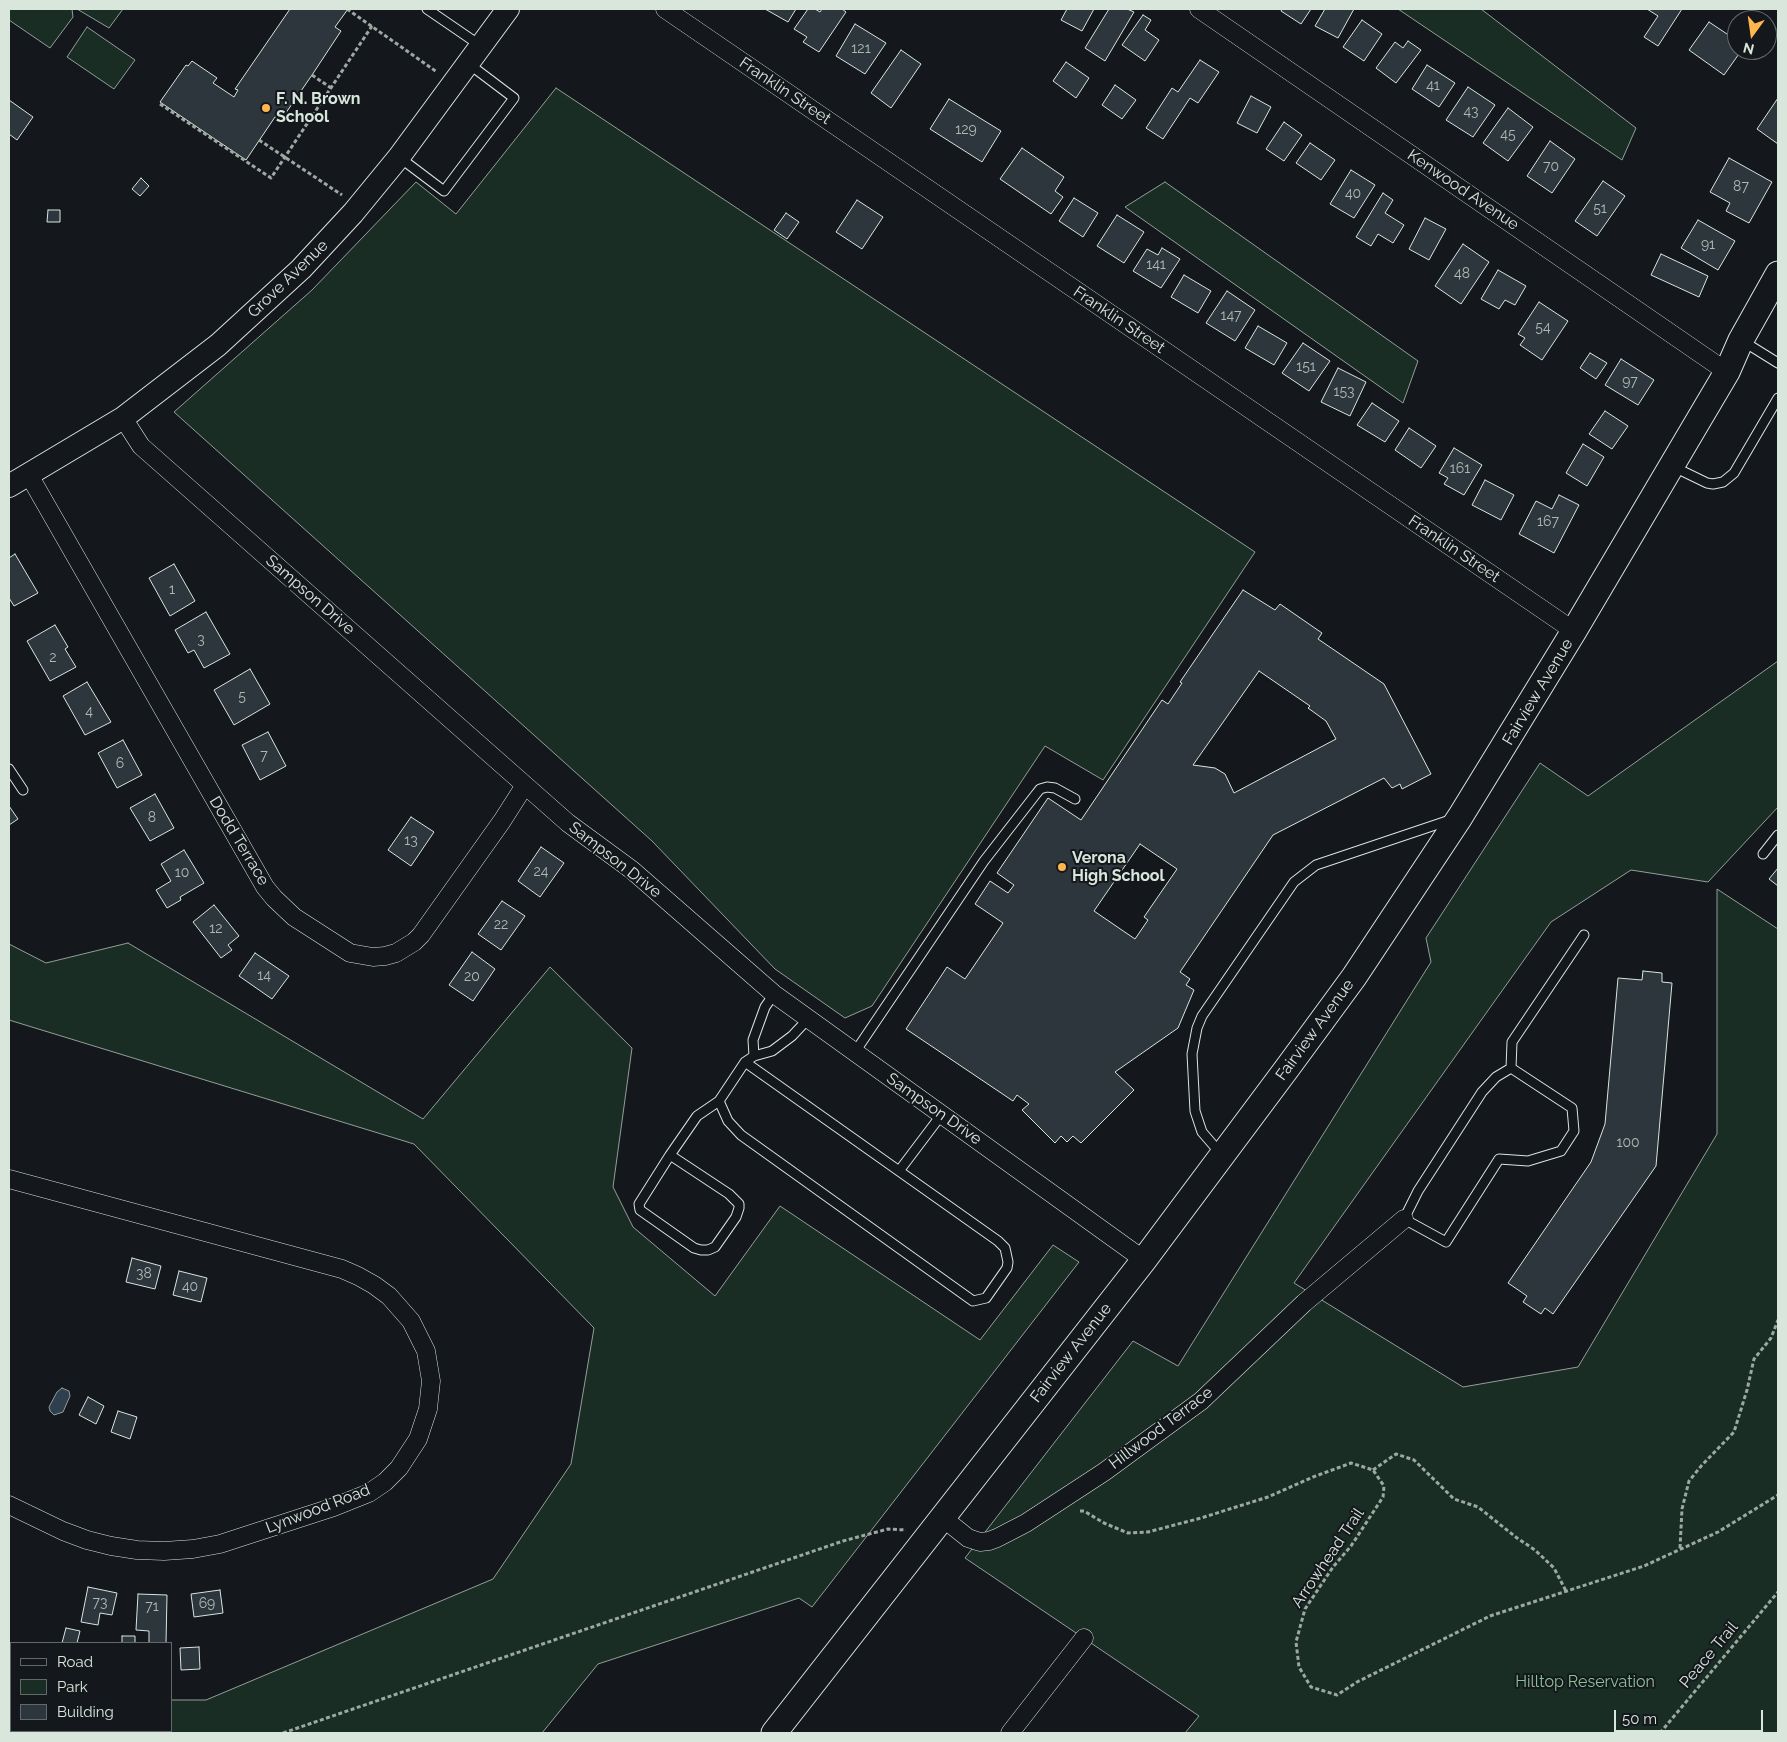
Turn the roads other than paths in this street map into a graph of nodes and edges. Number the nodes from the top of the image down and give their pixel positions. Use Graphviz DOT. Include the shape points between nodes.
graph roads {
  1 [pos="427,9"];
  2 [pos="508,9"];
  3 [pos="665,9"];
  4 [pos="1199,9"];
  5 [pos="1762,9"];
  6 [pos="1778,20"];
  7 [pos="475,55"];
  8 [pos="399,157"];
  9 [pos="1778,274"];
  10 [pos="1741,340"];
  11 [pos="1778,362"];
  12 [pos="1727,372"];
  13 [pos="1778,398"];
  14 [pos="123,418"];
  15 [pos="1672,466"];
  16 [pos="16,479"];
  17 [pos="1574,632"];
  18 [pos="9,769"];
  19 [pos="525,785"];
  20 [pos="23,790"];
  21 [pos="1075,800"];
  22 [pos="1460,817"];
  23 [pos="1778,835"];
  24 [pos="1763,854"];
  25 [pos="1584,935"];
  26 [pos="774,994"];
  27 [pos="808,1019"];
  28 [pos="855,1052"];
  29 [pos="754,1056"];
  30 [pos="744,1062"];
  31 [pos="1511,1068"];
  32 [pos="719,1101"];
  33 [pos="942,1114"];
  34 [pos="670,1155"];
  35 [pos="1223,1156"];
  36 [pos="899,1171"];
  37 [pos="9,1180"];
  38 [pos="1404,1220"];
  39 [pos="1144,1260"];
  40 [pos="9,1505"];
  41 [pos="937,1525"];
  42 [pos="1084,1638"];
  43 [pos="774,1733"];
  44 [pos="1010,1733"];
  1 -- 7 [label="lane"];
  2 -- 7 [label="street, Grove Avenue"];
  3 -- 17 [label="street, Franklin Street"];
  4 -- 12 [label="street, Kenwood Avenue"];
  5 -- 6 [label="street"];
  7 -- 8 [label="street, Grove Avenue"];
  7 -- 8 [label="lane" via="514,98 444,191"];
  8 -- 14 [label="street, Grove Avenue" via="301,269 218,344"];
  9 -- 10 [label="main road, Fairview Avenue"];
  10 -- 11 [label="lane"];
  10 -- 12 [label="main road, Fairview Avenue"];
  12 -- 15 [label="main road, Fairview Avenue"];
  13 -- 15 [label="lane" via="1734,473 1723,482 1706,483"];
  14 -- 16 [label="street, Grove Avenue"];
  14 -- 19 [label="street, Sampson Drive" via="141,446"];
  15 -- 17 [label="main road, Fairview Avenue"];
  16 -- 19 [label="street, Dodd Terrace" via="265,887 294,917 350,953 385,956 414,942"];
  17 -- 22 [label="main road, Fairview Avenue"];
  18 -- 20 [label="lane"];
  19 -- 26 [label="street, Sampson Drive" via="568,823 632,870"];
  21 -- 28 [label="lane" via="1055,788 1040,789 984,861"];
  22 -- 35 [label="main road, Fairview Avenue" via="1354,977"];
  22 -- 35 [label="lane" via="1316,865 1294,882 1202,1016 1193,1042 1191,1066 1195,1111 1208,1141"];
  23 -- 24 [label="lane"];
  25 -- 31 [label="lane" via="1512,1042"];
  26 -- 27 [label="street, Sampson Drive"];
  26 -- 29 [label="lane" via="753,1040"];
  27 -- 28 [label="street, Sampson Drive"];
  27 -- 29 [label="lane" via="772,1052"];
  28 -- 33 [label="street, Sampson Drive"];
  29 -- 30 [label="lane"];
  30 -- 32 [label="lane"];
  30 -- 36 [label="lane"];
  31 -- 38 [label="lane" via="1496,1077 1482,1092 1418,1192"];
  31 -- 38 [label="lane" via="1572,1108 1574,1131 1562,1151 1528,1161 1499,1159 1446,1242"];
  32 -- 34 [label="lane" via="697,1116"];
  32 -- 36 [label="lane" via="728,1121 741,1135 973,1301 986,1298 1007,1268 1005,1248"];
  33 -- 36 [label="lane"];
  33 -- 39 [label="street, Sampson Drive"];
  34 -- 34 [label="lane" via="639,1204 640,1210 694,1248 708,1250 715,1246 736,1217 739,1204"];
  35 -- 39 [label="main road, Fairview Avenue"];
  37 -- 40 [label="street, Lynwood Road" via="342,1269 358,1276 389,1296 411,1321 426,1351 431,1381 428,1409 418,1439 399,1468 385,1482 369,1493 334,1507 220,1544 164,1551 111,1546 63,1532"];
  38 -- 41 [label="street, Hillwood Terrace" via="1304,1303 1201,1401 1104,1472 1026,1523 989,1542 980,1542"];
  39 -- 41 [label="main road, Fairview Avenue"];
  41 -- 43 [label="main road, Fairview Avenue"];
  42 -- 44 [label="street"];
}
